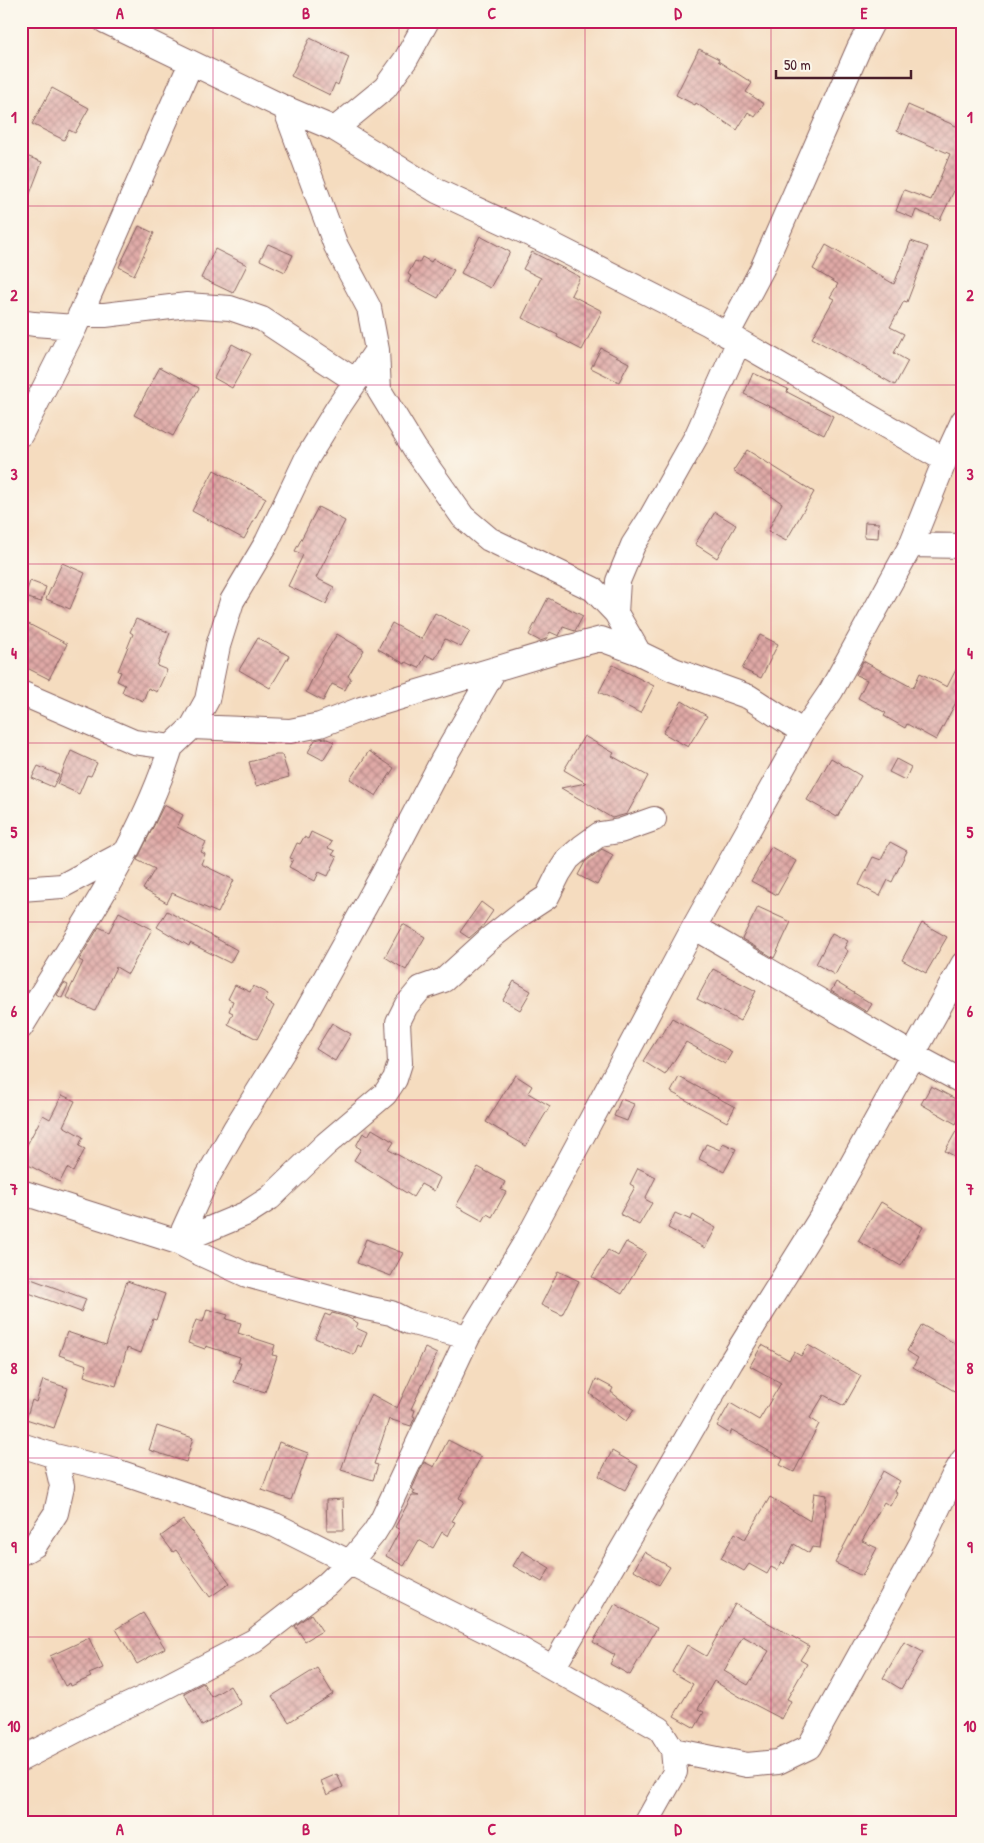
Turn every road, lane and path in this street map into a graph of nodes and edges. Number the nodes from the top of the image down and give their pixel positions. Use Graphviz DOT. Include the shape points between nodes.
graph roads {
  1 [pos="105,21"];
  2 [pos="427,21"];
  3 [pos="873,21"];
  4 [pos="191,63"];
  5 [pos="285,108"];
  6 [pos="335,129"];
  7 [pos="78,321"];
  8 [pos="21,322"];
  9 [pos="733,338"];
  10 [pos="377,350"];
  11 [pos="356,381"];
  12 [pos="963,421"];
  13 [pos="21,434"];
  14 [pos="945,460"];
  15 [pos="912,545"];
  16 [pos="963,546"];
  17 [pos="616,613"];
  18 [pos="639,653"];
  19 [pos="495,669"];
  20 [pos="21,693"];
  21 [pos="192,727"];
  22 [pos="803,732"];
  23 [pos="171,746"];
  24 [pos="654,819"];
  25 [pos="124,853"];
  26 [pos="21,890"];
  27 [pos="694,927"];
  28 [pos="963,964"];
  29 [pos="21,1027"];
  30 [pos="913,1055"];
  31 [pos="963,1082"];
  32 [pos="21,1192"];
  33 [pos="178,1242"];
  34 [pos="468,1337"];
  35 [pos="21,1445"];
  36 [pos="55,1456"];
  37 [pos="963,1460"];
  38 [pos="21,1553"];
  39 [pos="350,1562"];
  40 [pos="553,1668"];
  41 [pos="673,1750"];
  42 [pos="21,1759"];
  43 [pos="647,1822"];
  1 -- 4 [label="street"];
  2 -- 6 [label="street" via="385,88"];
  3 -- 9 [label="street" via="858,48"];
  4 -- 5 [label="street"];
  4 -- 7 [label="street"];
  5 -- 6 [label="street"];
  5 -- 10 [label="street" via="336,246 369,308"];
  6 -- 9 [label="street" via="437,191 549,243"];
  7 -- 8 [label="street"];
  7 -- 11 [label="street" via="105,314 187,305 230,308 262,319"];
  7 -- 13 [label="street"];
  9 -- 14 [label="street"];
  9 -- 17 [label="street" via="697,435 652,517 632,545 618,581"];
  10 -- 11 [label="street"];
  10 -- 17 [label="street" via="379,390 415,449 463,517 489,539 593,589"];
  11 -- 21 [label="street" via="307,458 267,542 232,601 218,646 207,700"];
  12 -- 14 [label="street"];
  14 -- 15 [label="street"];
  15 -- 16 [label="street"];
  15 -- 22 [label="street" via="831,691"];
  17 -- 18 [label="street"];
  18 -- 19 [label="street" via="601,639"];
  18 -- 22 [label="street" via="674,670 749,697"];
  19 -- 21 [label="street" via="361,709 320,725 290,730"];
  19 -- 33 [label="street" via="297,1029 208,1176"];
  20 -- 23 [label="street" via="134,742"];
  21 -- 23 [label="street"];
  22 -- 27 [label="street"];
  23 -- 25 [label="street" via="161,778"];
  24 -- 33 [label="street" via="594,838 568,859 547,897 489,939 444,980 421,988 398,1022 400,1063 385,1094 270,1198 245,1214"];
  25 -- 26 [label="street" via="62,886"];
  25 -- 29 [label="street"];
  27 -- 30 [label="street"];
  27 -- 34 [label="street" via="528,1238"];
  28 -- 30 [label="street"];
  30 -- 31 [label="street"];
  30 -- 40 [label="street" via="832,1200 731,1362"];
  32 -- 33 [label="street"];
  33 -- 34 [label="street" via="247,1275"];
  34 -- 39 [label="street" via="382,1520"];
  35 -- 36 [label="street"];
  36 -- 38 [label="street" via="62,1486 56,1513 35,1544"];
  36 -- 39 [label="street" via="116,1471 275,1525"];
  37 -- 41 [label="street" via="921,1544 809,1747 778,1762 747,1765"];
  39 -- 40 [label="street"];
  39 -- 42 [label="street" via="326,1585 254,1641"];
  40 -- 41 [label="street" via="660,1728"];
  41 -- 43 [label="street" via="675,1772"];
}
